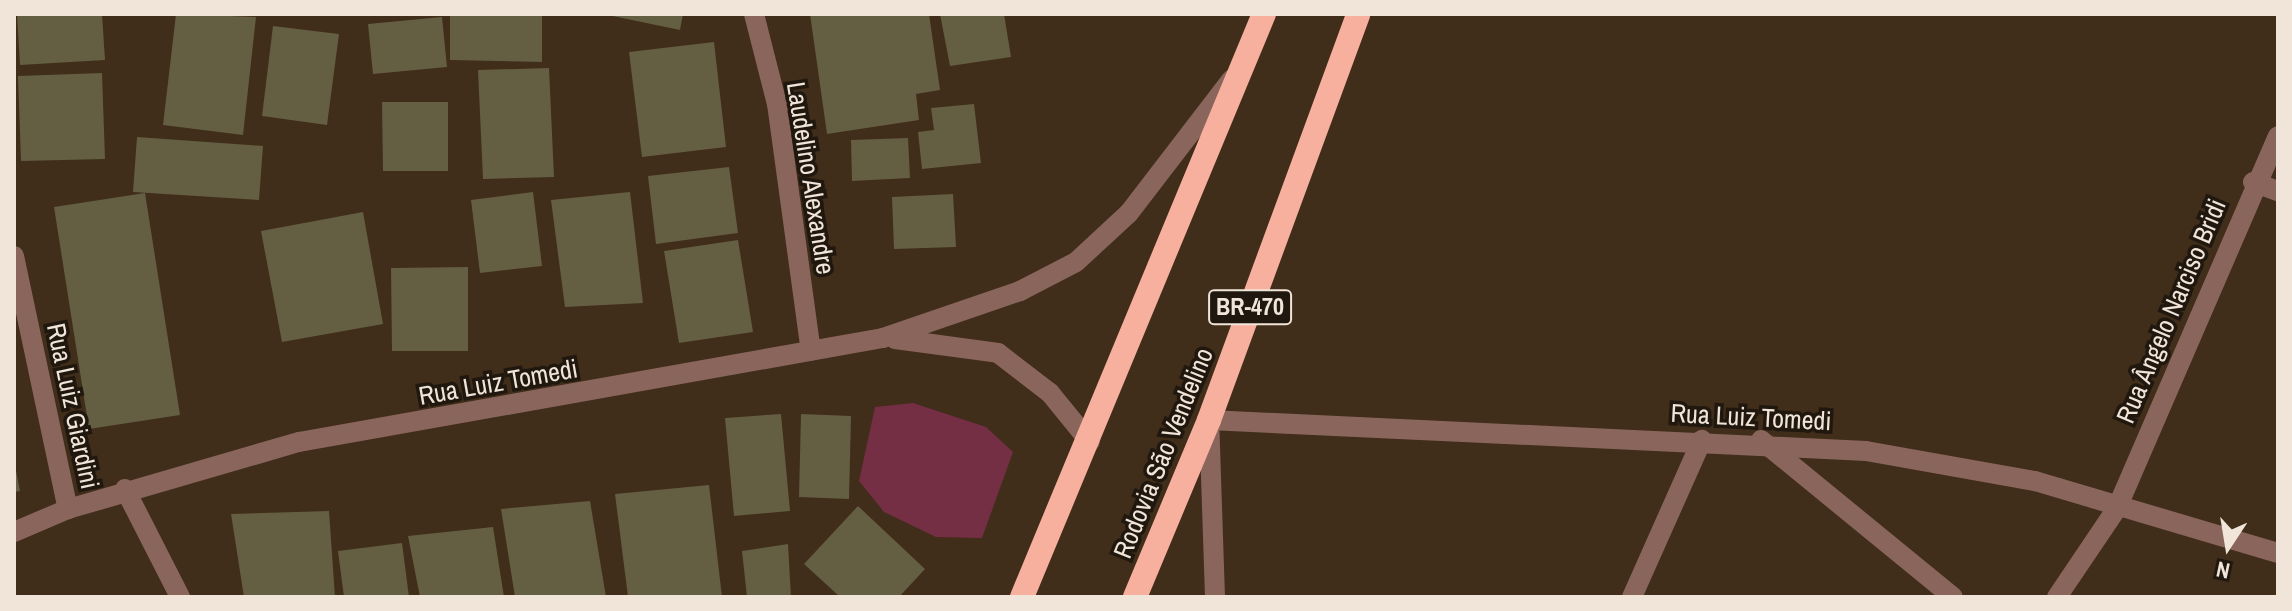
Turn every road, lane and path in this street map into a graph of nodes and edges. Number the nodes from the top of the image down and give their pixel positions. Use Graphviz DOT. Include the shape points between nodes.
graph roads {
  1 [pos="754,14"];
  2 [pos="1264,14"];
  3 [pos="1358,14"];
  4 [pos="1245,62"];
  5 [pos="2278,136"];
  6 [pos="2253,182"];
  7 [pos="2278,191"];
  8 [pos="14,256"];
  9 [pos="883,338"];
  10 [pos="811,351"];
  11 [pos="1209,420"];
  12 [pos="1702,440"];
  13 [pos="1761,440"];
  14 [pos="1090,442"];
  15 [pos="125,489"];
  16 [pos="2117,508"];
  17 [pos="68,509"];
  18 [pos="14,532"];
  19 [pos="2278,553"];
  20 [pos="180,597"];
  21 [pos="1022,597"];
  22 [pos="1135,597"];
  23 [pos="1215,597"];
  24 [pos="1632,597"];
  25 [pos="1953,597"];
  26 [pos="2057,597"];
  1 -- 10 [label="street, Laudelino Alexandre" via="777,104"];
  2 -- 4 [label="highway"];
  3 -- 11 [label="highway, Rodovia São Vendelino / BR-470"];
  4 -- 9 [label="street" via="1129,213 1076,262 1020,291"];
  4 -- 14 [label="highway"];
  5 -- 6 [label="street, Rua Ângelo Narciso Bridi"];
  6 -- 7 [label="street"];
  6 -- 16 [label="street, Rua Ângelo Narciso Bridi"];
  8 -- 17 [label="street, Rua Luiz Giardini"];
  9 -- 10 [label="street, Rua Luiz Tomedi"];
  9 -- 14 [label="street" via="998,353 1050,393"];
  10 -- 15 [label="street, Rua Luiz Tomedi" via="299,442"];
  11 -- 12 [label="street, Rua Luiz Tomedi"];
  11 -- 22 [label="highway, Rodovia São Vendelino / BR-470"];
  11 -- 23 [label="street"];
  12 -- 13 [label="street, Rua Luiz Tomedi"];
  12 -- 24 [label="street"];
  13 -- 16 [label="street, Rua Luiz Tomedi" via="2035,481"];
  13 -- 25 [label="street"];
  14 -- 21 [label="highway"];
  15 -- 17 [label="street, Rua Luiz Giardini"];
  15 -- 20 [label="street"];
  16 -- 19 [label="street, Rua Luiz Tomedi"];
  16 -- 26 [label="street, Rua Ângelo Narciso Bridi"];
  17 -- 18 [label="street"];
}
